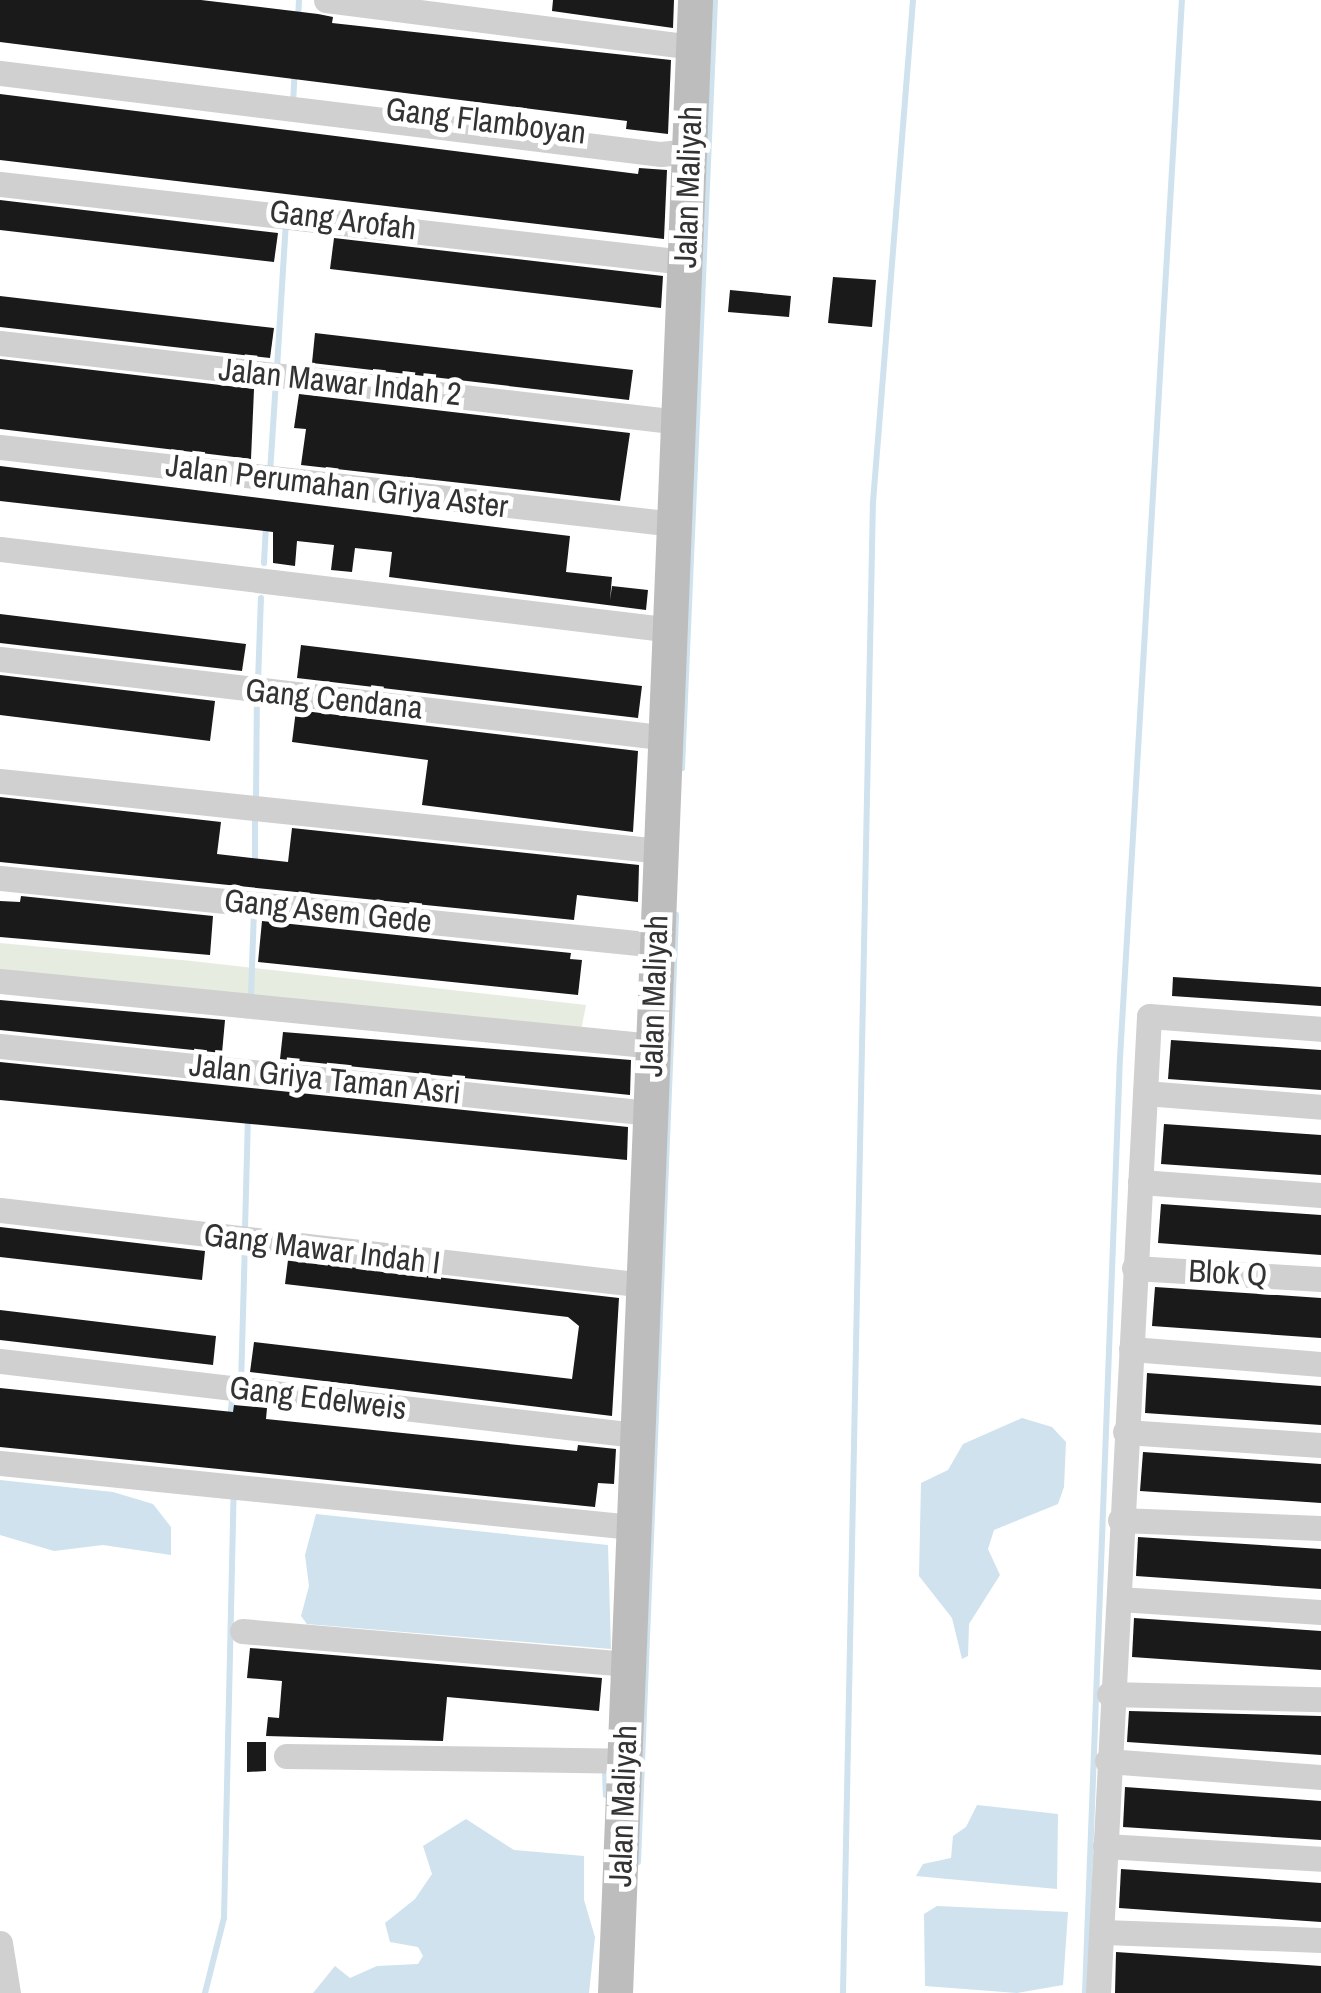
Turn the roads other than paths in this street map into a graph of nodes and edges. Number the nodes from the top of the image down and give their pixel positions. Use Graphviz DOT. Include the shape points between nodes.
graph roads {
  1 [pos="326,0"];
  2 [pos="696,0"];
  3 [pos="686,46"];
  4 [pos="0,60"];
  5 [pos="0,73"];
  6 [pos="292,103"];
  7 [pos="680,150"];
  8 [pos="0,184"];
  9 [pos="676,261"];
  10 [pos="0,344"];
  11 [pos="670,421"];
  12 [pos="0,447"];
  13 [pos="666,523"];
  14 [pos="0,549"];
  15 [pos="672,630"];
  16 [pos="0,659"];
  17 [pos="660,737"];
  18 [pos="0,781"];
  19 [pos="652,850"];
  20 [pos="0,878"];
  21 [pos="0,891"];
  22 [pos="254,910"];
  23 [pos="647,951"];
  24 [pos="0,981"];
  25 [pos="1321,1028"];
  26 [pos="643,1045"];
  27 [pos="0,1046"];
  28 [pos="1145,1093"];
  29 [pos="1321,1106"];
  30 [pos="641,1112"];
  31 [pos="1140,1182"];
  32 [pos="1321,1194"];
  33 [pos="0,1210"];
  34 [pos="1134,1268"];
  35 [pos="1321,1278"];
  36 [pos="635,1284"];
  37 [pos="1130,1349"];
  38 [pos="0,1361"];
  39 [pos="1321,1364"];
  40 [pos="1125,1432"];
  41 [pos="628,1434"];
  42 [pos="1321,1445"];
  43 [pos="0,1463"];
  44 [pos="1120,1520"];
  45 [pos="621,1526"];
  46 [pos="1321,1528"];
  47 [pos="1118,1599"];
  48 [pos="1321,1612"];
  49 [pos="242,1631"];
  50 [pos="618,1663"];
  51 [pos="1109,1694"];
  52 [pos="1321,1699"];
  53 [pos="286,1756"];
  54 [pos="1107,1761"];
  55 [pos="624,1762"];
  56 [pos="1321,1777"];
  57 [pos="1105,1846"];
  58 [pos="1321,1859"];
  59 [pos="1104,1932"];
  60 [pos="1321,1940"];
  61 [pos="1,1953"];
  62 [pos="8,1993"];
  63 [pos="615,1993"];
  64 [pos="1098,1993"];
  1 -- 3 [label="street"];
  2 -- 3 [label="street, Jalan Maliyah"];
  3 -- 7 [label="street, Jalan Maliyah"];
  4 -- 6 [label="street, Gang Flamboyan"];
  5 -- 6 [label="street"];
  6 -- 7 [label="street, Gang Flamboyan" via="663,142"];
  7 -- 9 [label="street, Jalan Maliyah"];
  8 -- 9 [label="street, Gang Arofah"];
  9 -- 11 [label="street, Jalan Maliyah"];
  10 -- 11 [label="street, Jalan Mawar Indah 2"];
  11 -- 13 [label="street, Jalan Maliyah"];
  12 -- 13 [label="street, Jalan Perumahan Griya Aster"];
  13 -- 15 [label="street, Jalan Maliyah"];
  14 -- 15 [label="street"];
  15 -- 17 [label="street, Jalan Maliyah"];
  16 -- 17 [label="street, Gang Cendana"];
  17 -- 19 [label="street, Jalan Maliyah"];
  18 -- 19 [label="street"];
  19 -- 23 [label="street, Jalan Maliyah"];
  20 -- 22 [label="street, Gang Asem Gede"];
  21 -- 22 [label="street, Gang Asem Gede"];
  22 -- 23 [label="street, Gang Asem Gede"];
  23 -- 26 [label="street, Jalan Maliyah"];
  24 -- 26 [label="street"];
  25 -- 28 [label="street" via="1149,1016"];
  26 -- 30 [label="street, Jalan Maliyah"];
  27 -- 30 [label="street, Jalan Griya Taman Asri"];
  28 -- 29 [label="street"];
  28 -- 31 [label="street"];
  30 -- 36 [label="street, Jalan Maliyah"];
  31 -- 32 [label="street"];
  31 -- 34 [label="street"];
  33 -- 36 [label="street, Gang Mawar Indah I"];
  34 -- 35 [label="street, Blok Q"];
  34 -- 37 [label="street"];
  36 -- 41 [label="street, Jalan Maliyah"];
  37 -- 39 [label="street"];
  37 -- 40 [label="street"];
  38 -- 41 [label="street, Gang Edelweis"];
  40 -- 42 [label="street"];
  40 -- 44 [label="street"];
  41 -- 45 [label="street, Jalan Maliyah"];
  43 -- 45 [label="street"];
  44 -- 46 [label="street"];
  44 -- 47 [label="street"];
  45 -- 50 [label="street, Jalan Maliyah"];
  47 -- 48 [label="street"];
  47 -- 51 [label="street"];
  49 -- 50 [label="street"];
  50 -- 55 [label="street, Jalan Maliyah"];
  51 -- 52 [label="street"];
  51 -- 54 [label="street"];
  53 -- 55 [label="street"];
  54 -- 56 [label="street"];
  54 -- 57 [label="street"];
  55 -- 63 [label="street, Jalan Maliyah"];
  57 -- 58 [label="street"];
  57 -- 59 [label="street"];
  59 -- 60 [label="street"];
  59 -- 64 [label="street"];
  61 -- 62 [label="street"];
}
